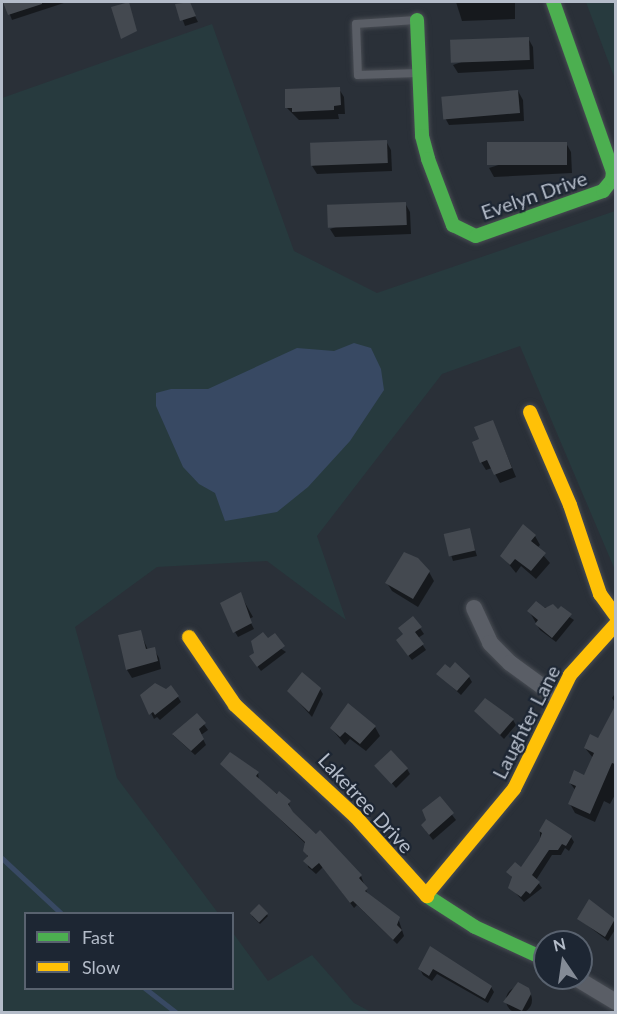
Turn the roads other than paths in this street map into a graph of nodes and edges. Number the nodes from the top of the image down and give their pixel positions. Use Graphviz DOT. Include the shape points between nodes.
graph roads {
  1 [pos="553,2"];
  2 [pos="417,20"];
  3 [pos="419,73"];
  4 [pos="530,412"];
  5 [pos="474,608"];
  6 [pos="615,616"];
  7 [pos="615,624"];
  8 [pos="189,637"];
  9 [pos="558,698"];
  10 [pos="426,895"];
  11 [pos="533,954"];
  12 [pos="593,988"];
  13 [pos="615,1002"];
  1 -- 3 [label="street, Evelyn Drive" via="613,172 603,191 476,236 459,231 453,225 422,136"];
  2 -- 3 [label="street, Evelyn Drive"];
  2 -- 3 [label="lane" via="356,24 358,75"];
  4 -- 6 [label="street" via="570,505 600,594"];
  5 -- 9 [label="street" via="490,643"];
  7 -- 9 [label="street, Laughter Lane" via="585,654"];
  8 -- 10 [label="street, Laketree Drive" via="235,705 355,816"];
  9 -- 10 [label="street, Laughter Lane" via="514,789"];
  10 -- 11 [label="street, Laketree Drive" via="475,927"];
  12 -- 13 [label="street"];
}
